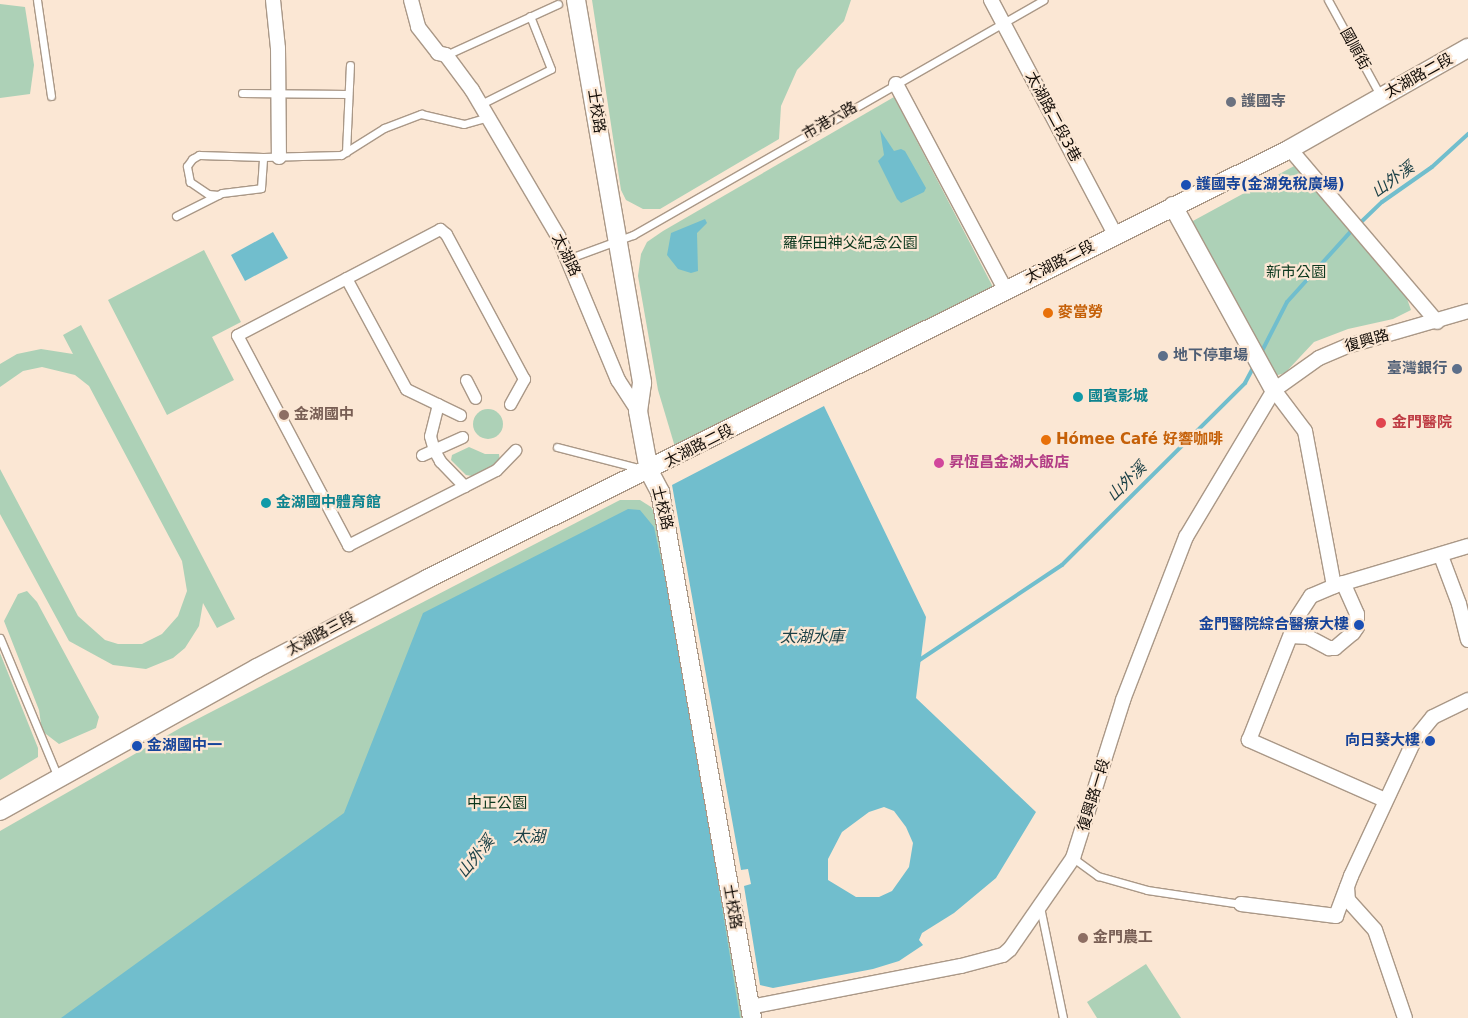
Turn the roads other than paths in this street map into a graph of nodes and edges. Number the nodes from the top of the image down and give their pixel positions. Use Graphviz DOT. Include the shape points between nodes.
graph roads {
  1 [pos="37,0"];
  2 [pos="273,0"];
  3 [pos="411,0"];
  4 [pos="576,0"];
  5 [pos="991,0"];
  6 [pos="1043,0"];
  7 [pos="1328,0"];
  8 [pos="558,4"];
  9 [pos="530,16"];
  10 [pos="1004,24"];
  11 [pos="1468,48"];
  12 [pos="446,55"];
  13 [pos="350,65"];
  14 [pos="896,84"];
  15 [pos="242,93"];
  16 [pos="278,94"];
  17 [pos="348,94"];
  18 [pos="51,96"];
  19 [pos="1381,97"];
  20 [pos="481,104"];
  21 [pos="489,117"];
  22 [pos="1290,149"];
  23 [pos="346,152"];
  24 [pos="263,157"];
  25 [pos="279,157"];
  26 [pos="218,195"];
  27 [pos="1173,206"];
  28 [pos="176,216"];
  29 [pos="1115,234"];
  30 [pos="617,240"];
  31 [pos="570,258"];
  32 [pos="346,278"];
  33 [pos="1006,290"];
  34 [pos="1468,311"];
  35 [pos="1436,322"];
  36 [pos="466,380"];
  37 [pos="1270,384"];
  38 [pos="475,398"];
  39 [pos="438,404"];
  40 [pos="510,404"];
  41 [pos="638,411"];
  42 [pos="460,415"];
  43 [pos="462,437"];
  44 [pos="558,447"];
  45 [pos="434,450"];
  46 [pos="515,450"];
  47 [pos="422,455"];
  48 [pos="649,471"];
  49 [pos="464,486"];
  50 [pos="1468,546"];
  51 [pos="1441,556"];
  52 [pos="1338,585"];
  53 [pos="1291,636"];
  54 [pos="0,638"];
  55 [pos="1468,640"];
  56 [pos="1468,700"];
  57 [pos="58,777"];
  58 [pos="1385,800"];
  59 [pos="0,811"];
  60 [pos="1073,858"];
  61 [pos="1347,885"];
  62 [pos="1241,904"];
  63 [pos="1040,906"];
  64 [pos="1336,916"];
  65 [pos="1370,922"];
  66 [pos="751,1012"];
  67 [pos="1063,1018"];
  68 [pos="1405,1018"];
  1 -- 18 [label="lane"];
  2 -- 16 [label="street"];
  3 -- 12 [label="street, 太湖路" via="418,27 438,52"];
  4 -- 30 [label="street, 士校路"];
  5 -- 10 [label="street, 太湖路二段3巷"];
  6 -- 10 [label="lane, 市港六路"];
  7 -- 19 [label="lane, 國順街"];
  8 -- 9 [label="lane"];
  9 -- 12 [label="lane"];
  9 -- 20 [label="lane" via="551,68"];
  10 -- 14 [label="lane, 市港六路"];
  10 -- 29 [label="street, 太湖路二段3巷"];
  11 -- 19 [label="street, 太湖路二段"];
  12 -- 20 [label="street, 太湖路"];
  13 -- 17 [label="lane"];
  14 -- 30 [label="lane, 市港六路" via="655,223"];
  14 -- 33 [label="street"];
  15 -- 16 [label="lane"];
  16 -- 17 [label="lane"];
  16 -- 25 [label="street"];
  17 -- 23 [label="lane"];
  19 -- 22 [label="street, 太湖路二段"];
  20 -- 21 [label="street, 太湖路"];
  21 -- 23 [label="lane" via="464,124 421,114 384,128"];
  21 -- 31 [label="street, 太湖路"];
  22 -- 27 [label="street, 太湖路二段"];
  22 -- 35 [label="street"];
  23 -- 25 [label="lane"];
  24 -- 25 [label="lane"];
  24 -- 26 [label="lane" via="261,188"];
  24 -- 26 [label="lane" via="199,155 192,159 187,166 190,182 208,194"];
  26 -- 28 [label="lane"];
  27 -- 29 [label="street, 太湖路二段"];
  27 -- 37 [label="street"];
  29 -- 33 [label="street, 太湖路二段"];
  30 -- 31 [label="lane, 市港六路"];
  30 -- 41 [label="street, 士校路" via="642,382"];
  31 -- 41 [label="street, 太湖路" via="618,380"];
  32 -- 39 [label="street" via="406,389"];
  32 -- 40 [label="street" via="440,229 446,234 524,379"];
  32 -- 49 [label="street" via="237,335 348,545"];
  33 -- 48 [label="street, 太湖路二段"];
  34 -- 35 [label="street, 復興路"];
  35 -- 37 [label="street, 復興路" via="1346,346"];
  36 -- 38 [label="street"];
  37 -- 52 [label="street" via="1305,431"];
  37 -- 60 [label="street, 復興路一段" via="1186,537 1123,700"];
  39 -- 42 [label="street"];
  39 -- 45 [label="street" via="430,436"];
  41 -- 48 [label="street, 士校路"];
  43 -- 45 [label="street"];
  44 -- 48 [label="lane"];
  45 -- 47 [label="street"];
  45 -- 49 [label="street" via="440,462"];
  46 -- 49 [label="street" via="504,464"];
  48 -- 57 [label="street, 太湖路三段" via="427,579"];
  48 -- 66 [label="street, 士校路" via="658,485 662,501"];
  50 -- 51 [label="street"];
  51 -- 52 [label="street"];
  51 -- 55 [label="street" via="1460,604"];
  52 -- 53 [label="street" via="1319,591 1304,604"];
  52 -- 53 [label="street" via="1358,614 1353,633 1335,648 1308,637"];
  53 -- 58 [label="street" via="1249,740"];
  54 -- 57 [label="lane"];
  56 -- 58 [label="street" via="1432,718 1420,732"];
  57 -- 59 [label="street, 太湖路三段"];
  58 -- 61 [label="street"];
  60 -- 62 [label="lane" via="1098,876 1147,890"];
  60 -- 63 [label="street, 復興路一段"];
  61 -- 64 [label="street"];
  61 -- 65 [label="street" via="1348,900"];
  62 -- 64 [label="street"];
  63 -- 66 [label="street, 復興路一段" via="1003,954"];
  63 -- 67 [label="lane"];
  64 -- 65 [label="street" via="1353,915"];
  65 -- 68 [label="street"];
}
